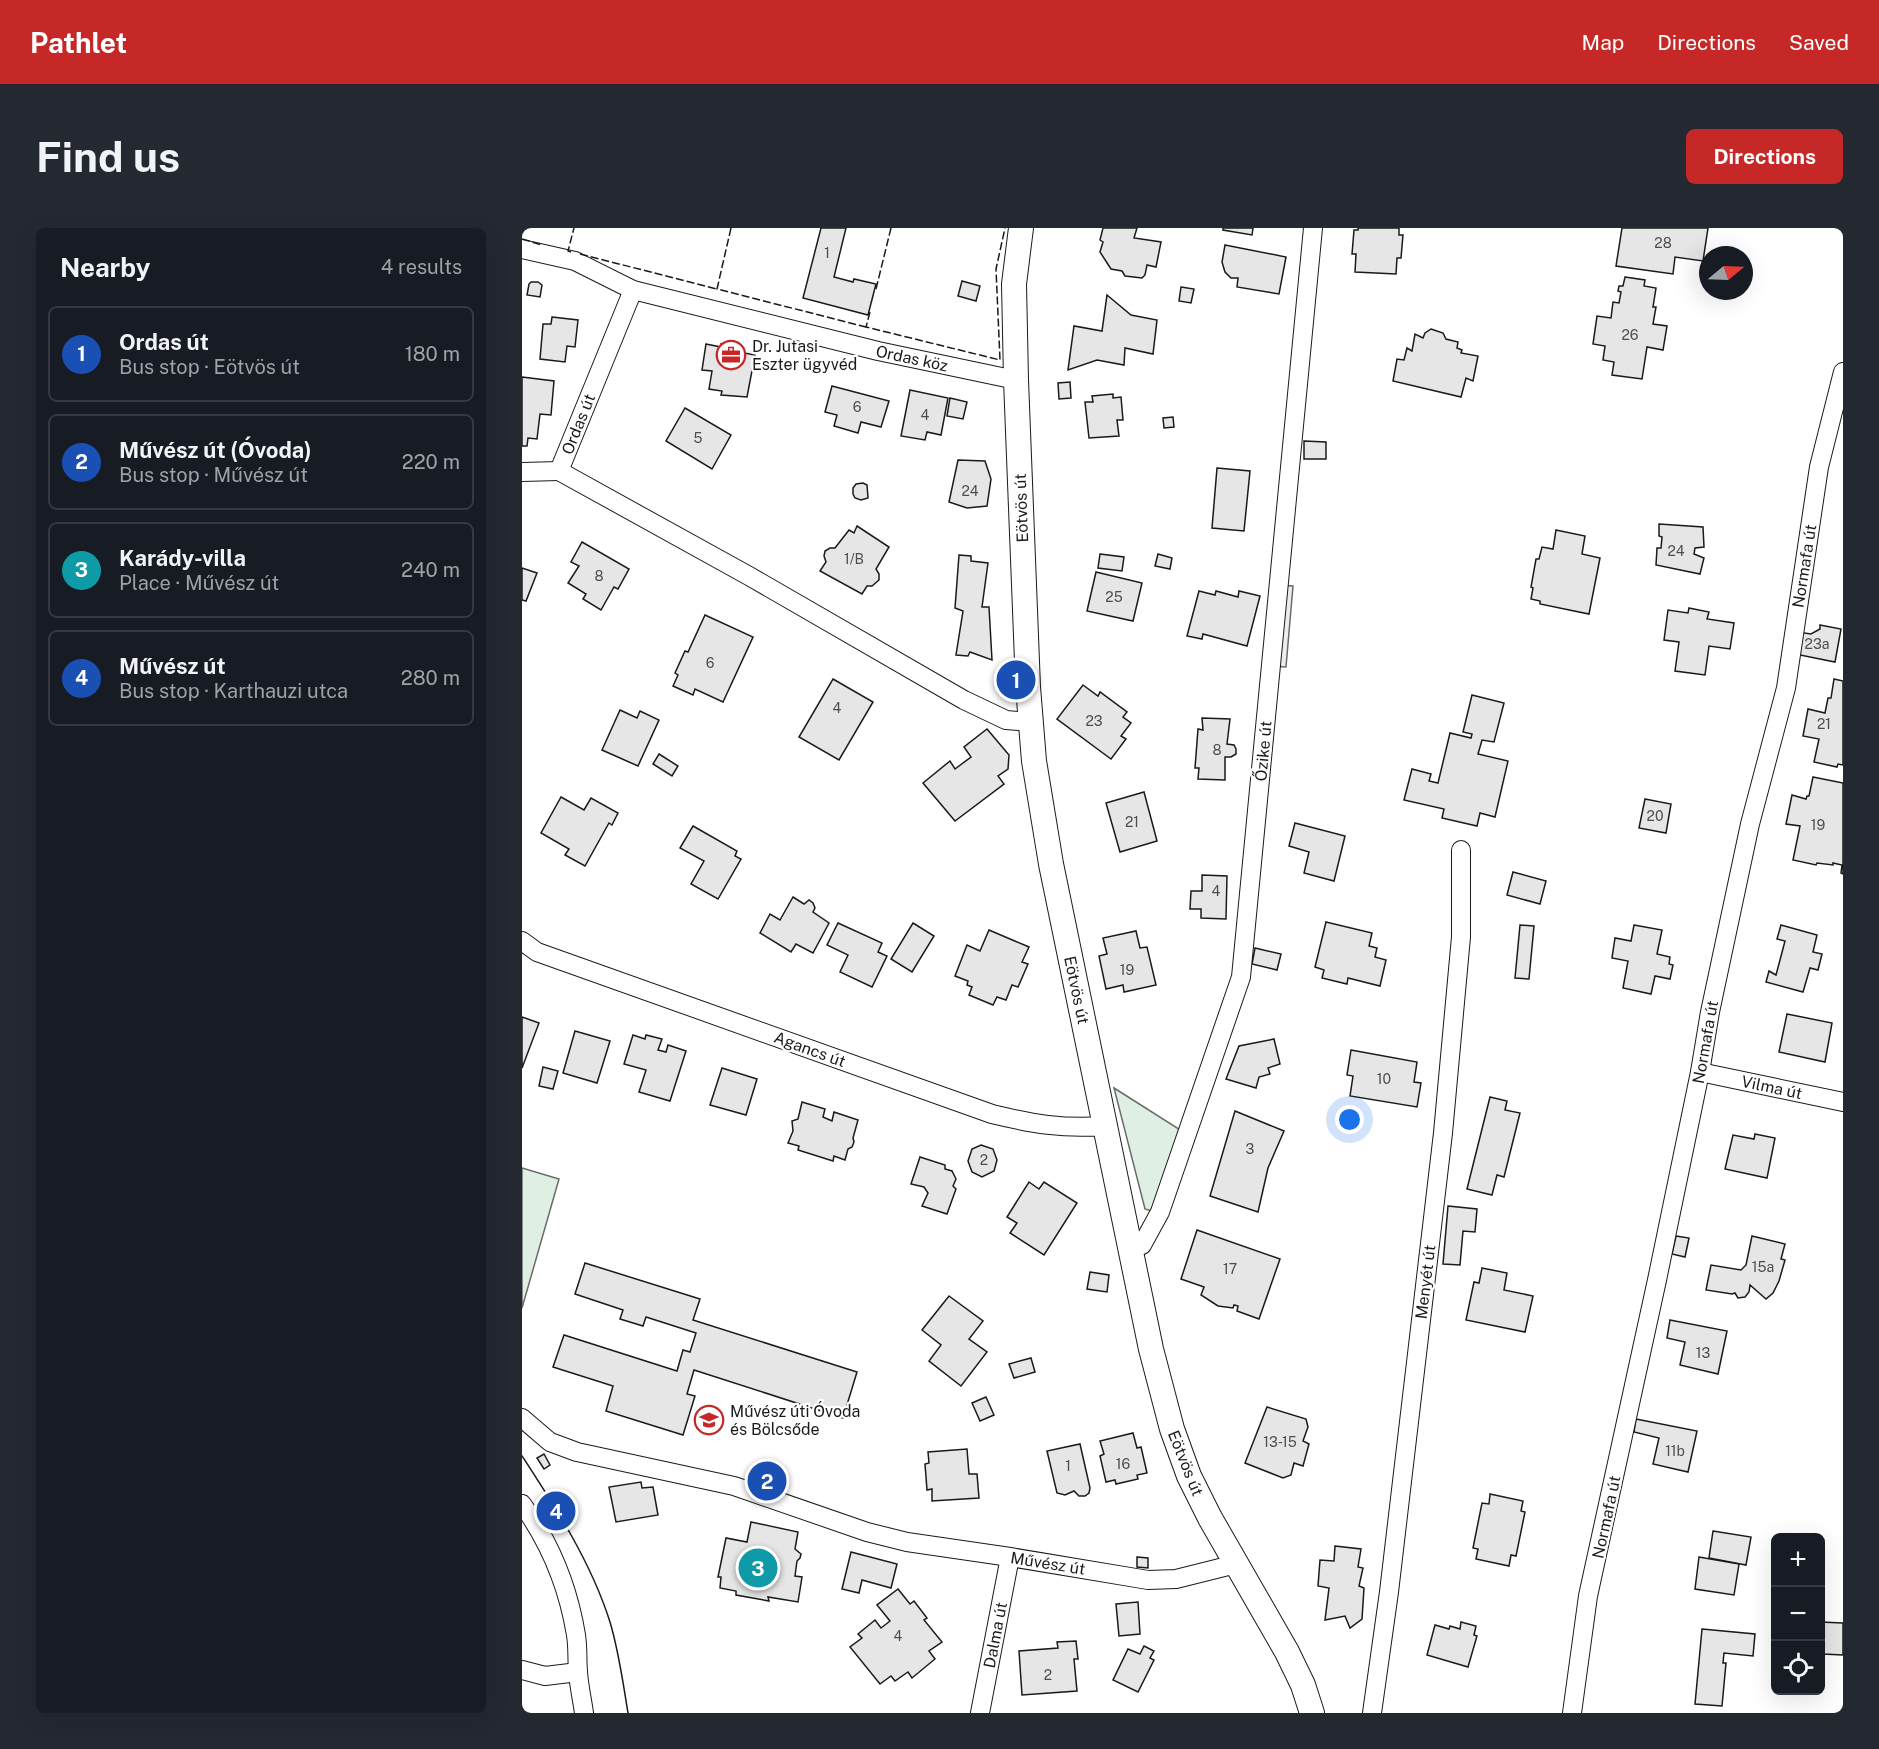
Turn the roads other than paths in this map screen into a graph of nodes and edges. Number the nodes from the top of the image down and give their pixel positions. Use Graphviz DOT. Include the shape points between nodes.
graph roads {
  1 [pos="1021,228"];
  2 [pos="1313,228"];
  3 [pos="522,249"];
  4 [pos="633,290"];
  5 [pos="1843,372"];
  6 [pos="1016,380"];
  7 [pos="559,471"];
  8 [pos="522,472"];
  9 [pos="1030,722"];
  10 [pos="1461,850"];
  11 [pos="522,941"];
  12 [pos="1700,1072"];
  13 [pos="1843,1102"];
  14 [pos="1105,1126"];
  15 [pos="1130,1248"];
  16 [pos="522,1419"];
  17 [pos="522,1504"];
  18 [pos="1010,1557"];
  19 [pos="1236,1564"];
  20 [pos="522,1670"];
  21 [pos="578,1672"];
  22 [pos="584,1713"];
  23 [pos="980,1713"];
  24 [pos="1312,1713"];
  25 [pos="1372,1713"];
  26 [pos="1572,1713"];
  1 -- 6 [label="street, Eötvös út" via="1014,284"];
  2 -- 15 [label="street, Őzike út" via="1241,977 1160,1212 1142,1245"];
  3 -- 4 [label="street" via="575,261"];
  4 -- 6 [label="street, Ordas köz" via="878,351"];
  4 -- 7 [label="street, Ordas út"];
  5 -- 12 [label="street, Normafa út" via="1819,467 1786,688 1750,824"];
  6 -- 9 [label="street, Eötvös út"];
  7 -- 8 [label="street"];
  7 -- 9 [label="street, Ordas út" via="964,700 1006,720"];
  9 -- 14 [label="street, Eötvös út" via="1051,864"];
  10 -- 25 [label="street, Menyét út" via="1461,937 1443,1133"];
  11 -- 14 [label="street, Agancs út" via="537,952 992,1114 1065,1128"];
  12 -- 13 [label="street, Vilma út"];
  12 -- 26 [label="street, Normafa út" via="1588,1596"];
  14 -- 15 [label="street, Eötvös út"];
  15 -- 19 [label="street, Eötvös út" via="1172,1429 1189,1476"];
  16 -- 18 [label="street, Művész út" via="550,1442 578,1452 734,1486 907,1542"];
  17 -- 21 [label="street" via="538,1526 565,1584"];
  18 -- 19 [label="street, Művész út" via="1148,1580 1176,1579"];
  18 -- 23 [label="street, Dalma út"];
  19 -- 24 [label="street, Eötvös út" via="1287,1652"];
  20 -- 21 [label="street" via="545,1676"];
  21 -- 22 [label="street"];
}
